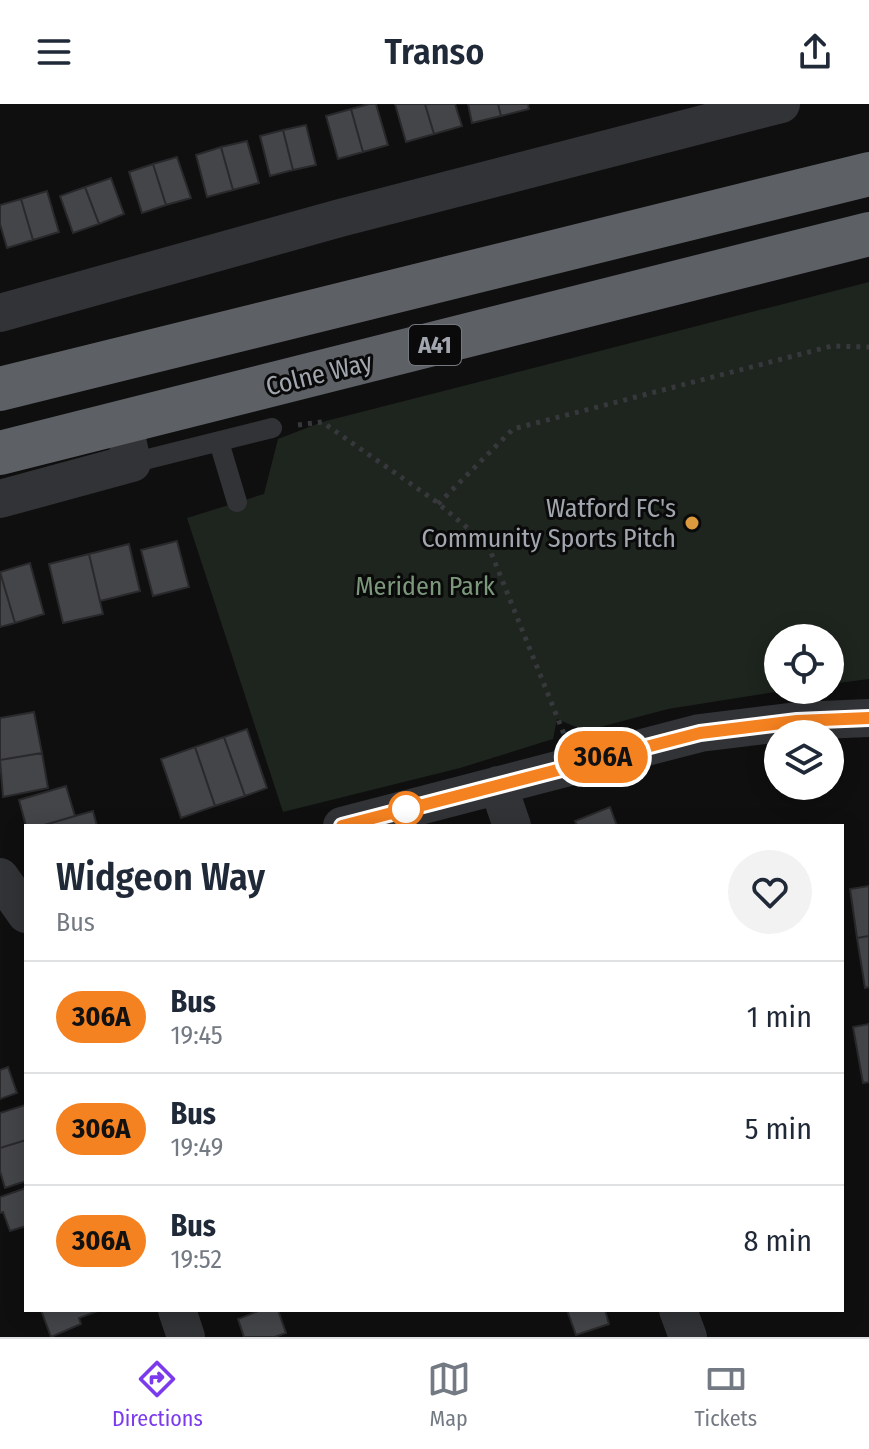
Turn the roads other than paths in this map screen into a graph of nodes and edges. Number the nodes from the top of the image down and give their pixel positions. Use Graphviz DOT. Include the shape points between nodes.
graph roads {
  1 [pos="781,104"];
  2 [pos="869,174"];
  3 [pos="869,234"];
  4 [pos="0,313"];
  5 [pos="0,389"];
  6 [pos="272,428"];
  7 [pos="219,442"];
  8 [pos="128,444"];
  9 [pos="0,453"];
  10 [pos="0,499"];
  11 [pos="237,502"];
  12 [pos="869,718"];
  13 [pos="498,785"];
  14 [pos="350,824"];
  15 [pos="511,824"];
  16 [pos="0,877"];
  17 [pos="24,910"];
  18 [pos="178,1312"];
  19 [pos="679,1312"];
  20 [pos="186,1337"];
  21 [pos="688,1337"];
  1 -- 4 [label="street"];
  2 -- 5 [label="highway, A41"];
  3 -- 8 [label="highway, Colne Way / A41"];
  6 -- 7 [label="lane"];
  7 -- 8 [label="lane"];
  7 -- 11 [label="lane"];
  8 -- 9 [label="highway, Colne Way / A41"];
  8 -- 10 [label="street, Colne Way"];
  12 -- 13 [label="street" via="700,733"];
  13 -- 14 [label="street"];
  13 -- 15 [label="street"];
  16 -- 17 [label="street"];
  18 -- 20 [label="street"];
  19 -- 21 [label="street"];
}
